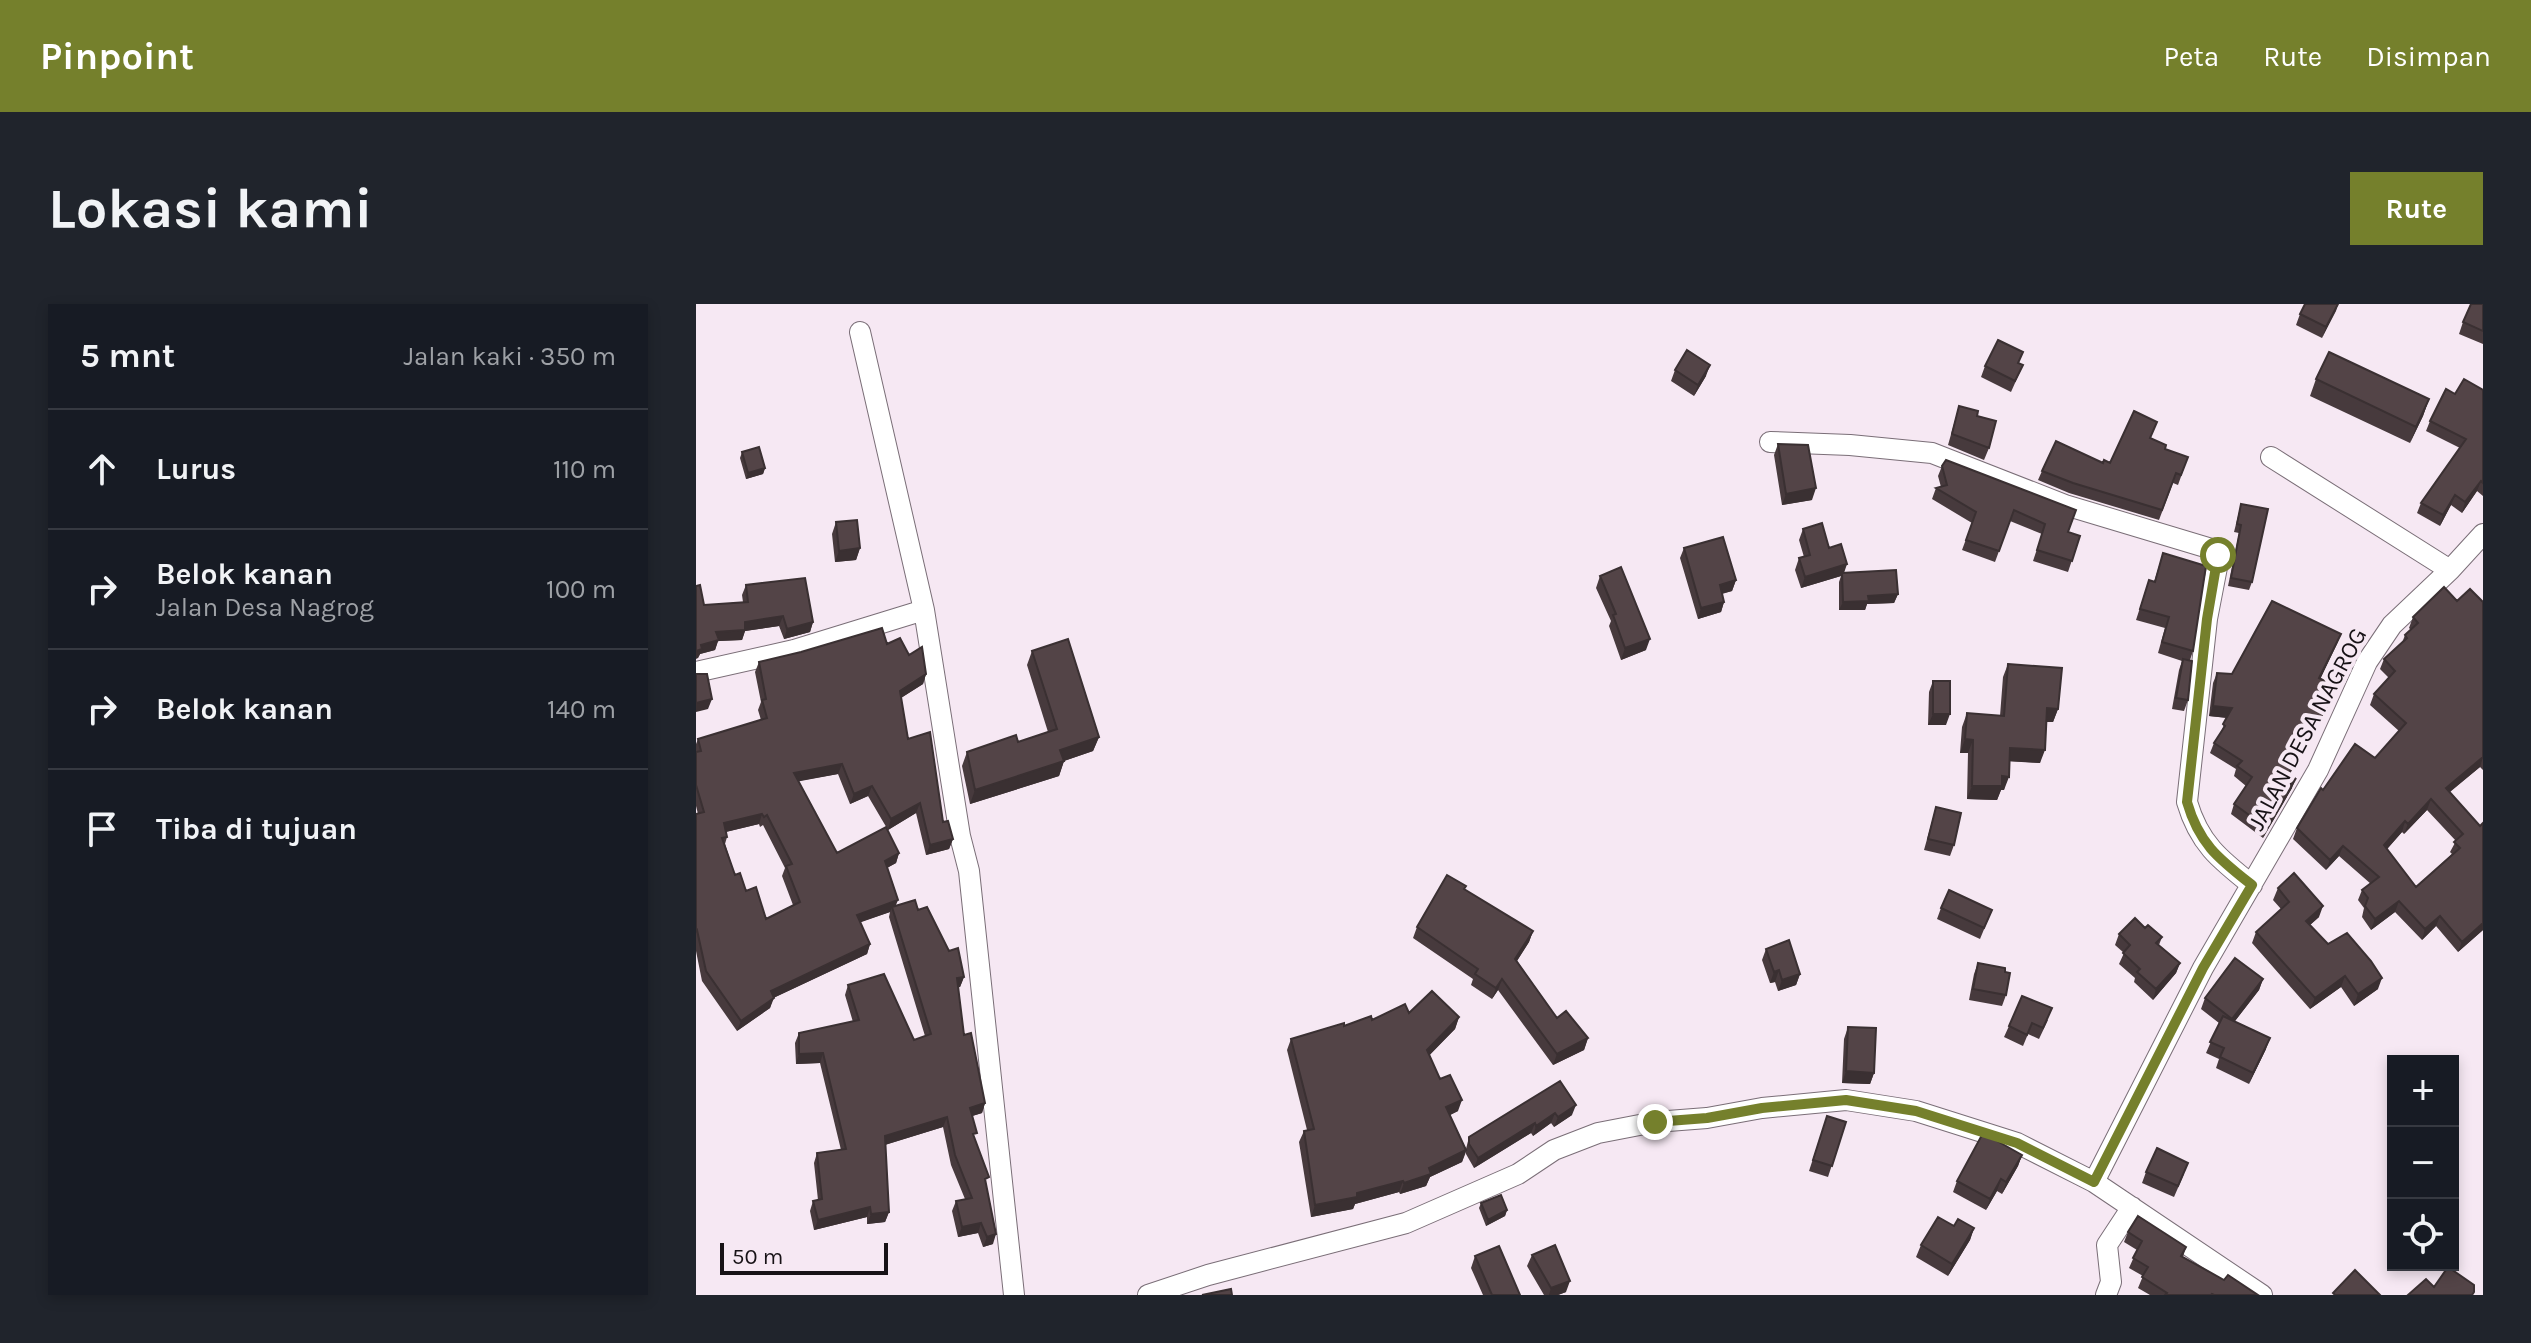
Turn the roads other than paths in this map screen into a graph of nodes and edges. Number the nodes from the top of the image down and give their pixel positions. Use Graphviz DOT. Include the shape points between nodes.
graph roads {
  1 [pos="860,332"];
  2 [pos="1770,442"];
  3 [pos="2271,457"];
  4 [pos="2483,534"];
  5 [pos="2450,570"];
  6 [pos="924,610"];
  7 [pos="696,672"];
  8 [pos="2252,885"];
  9 [pos="2094,1182"];
  10 [pos="2132,1207"];
  11 [pos="1014,1295"];
  12 [pos="1148,1295"];
  13 [pos="2106,1295"];
  14 [pos="2262,1295"];
  1 -- 6 [label="street"];
  2 -- 8 [label="street" via="1932,453 2065,505 2215,550 2218,562 2187,802 2194,826 2219,859"];
  3 -- 5 [label="street"];
  4 -- 5 [label="street, JALAN DESA NAGROG"];
  5 -- 8 [label="street, JALAN DESA NAGROG" via="2392,625 2367,662 2318,770"];
  6 -- 7 [label="street" via="794,650"];
  6 -- 11 [label="street" via="969,871"];
  8 -- 9 [label="street, JALAN DESA NAGROG" via="2203,968"];
  9 -- 10 [label="street"];
  9 -- 12 [label="street" via="2017,1143 1916,1111 1846,1100 1762,1108 1598,1133 1406,1223"];
  10 -- 13 [label="street" via="2107,1245 2111,1282"];
  10 -- 14 [label="street"];
}
